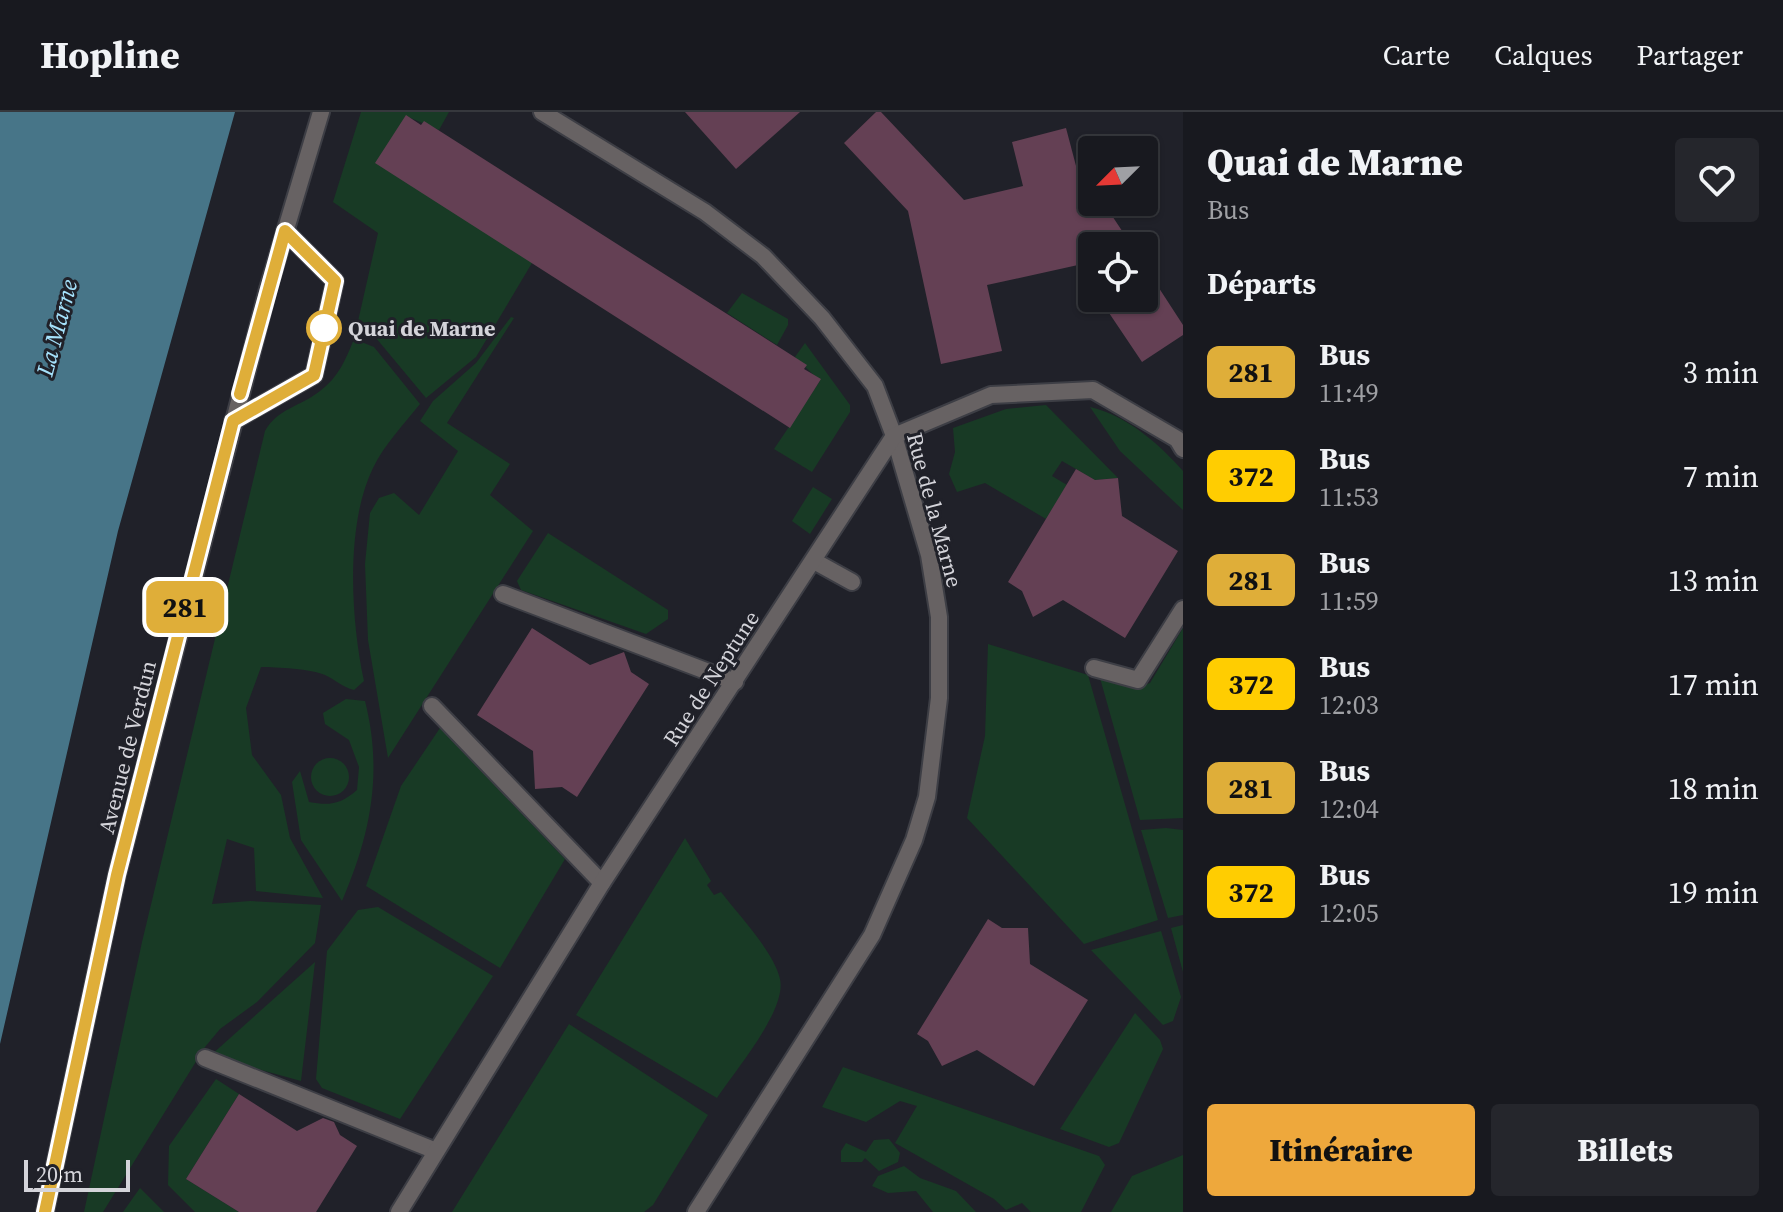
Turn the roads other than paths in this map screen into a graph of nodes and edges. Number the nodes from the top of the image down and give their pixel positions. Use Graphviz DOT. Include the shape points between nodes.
graph roads {
  1 [pos="321,112"];
  2 [pos="542,112"];
  3 [pos="285,231"];
  4 [pos="233,421"];
  5 [pos="894,436"];
  6 [pos="1183,449"];
  7 [pos="814,561"];
  8 [pos="852,582"];
  9 [pos="503,594"];
  10 [pos="1183,609"];
  11 [pos="1094,668"];
  12 [pos="735,682"];
  13 [pos="432,706"];
  14 [pos="602,883"];
  15 [pos="205,1058"];
  16 [pos="436,1151"];
  17 [pos="45,1212"];
  18 [pos="399,1212"];
  19 [pos="696,1212"];
  1 -- 3 [label="street, Avenue de Verdun"];
  2 -- 5 [label="street, Rue de la Marne" via="705,212 763,256 822,318 875,386"];
  3 -- 4 [label="street, Avenue de Verdun"];
  3 -- 4 [label="street" via="335,281 314,375"];
  4 -- 17 [label="street, Avenue de Verdun" via="117,875"];
  5 -- 6 [label="street" via="991,395 1093,390 1177,439"];
  5 -- 7 [label="street, Rue de Neptune"];
  5 -- 19 [label="street, Rue de la Marne" via="929,555 939,617 939,698 927,797 872,935"];
  7 -- 8 [label="street"];
  7 -- 12 [label="street, Rue de Neptune"];
  9 -- 12 [label="street"];
  10 -- 11 [label="street" via="1138,680"];
  12 -- 14 [label="street, Rue de Neptune"];
  13 -- 14 [label="street"];
  14 -- 16 [label="street, Rue de Neptune"];
  15 -- 16 [label="street"];
  16 -- 18 [label="street, Rue de Neptune"];
}
